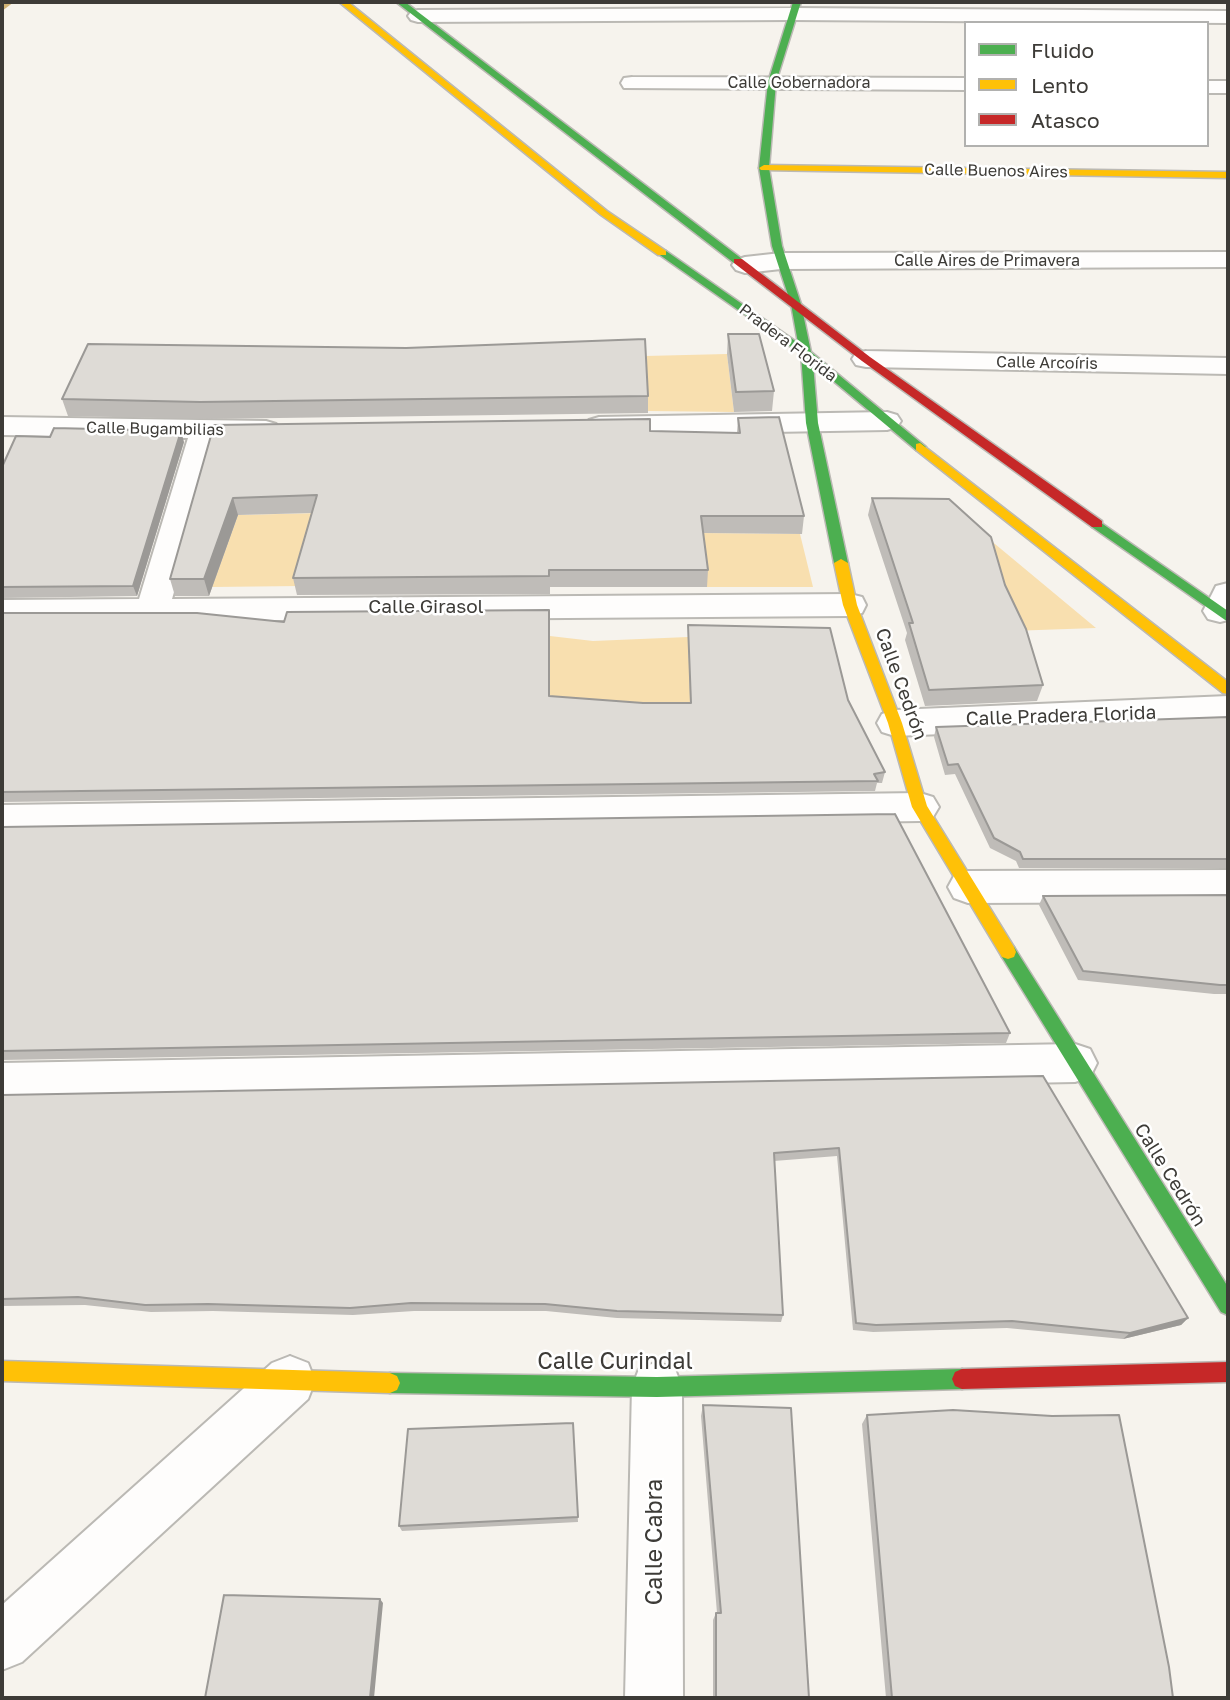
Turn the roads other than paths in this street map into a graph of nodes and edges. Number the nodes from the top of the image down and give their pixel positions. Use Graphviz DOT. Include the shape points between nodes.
graph roads {
  1 [pos="343,2"];
  2 [pos="400,2"];
  3 [pos="794,8"];
  4 [pos="418,16"];
  5 [pos="1228,17"];
  6 [pos="772,82"];
  7 [pos="632,83"];
  8 [pos="964,84"];
  9 [pos="1209,87"];
  10 [pos="1228,87"];
  11 [pos="764,168"];
  12 [pos="1228,175"];
  13 [pos="604,214"];
  14 [pos="679,215"];
  15 [pos="716,224"];
  16 [pos="724,249"];
  17 [pos="764,253"];
  18 [pos="1228,260"];
  19 [pos="796,304"];
  20 [pos="806,353"];
  21 [pos="866,359"];
  22 [pos="1228,366"];
  23 [pos="887,421"];
  24 [pos="812,423"];
  25 [pos="2,426"];
  26 [pos="578,426"];
  27 [pos="920,428"];
  28 [pos="288,430"];
  29 [pos="205,431"];
  30 [pos="944,434"];
  31 [pos="993,450"];
  32 [pos="850,605"];
  33 [pos="1226,607"];
  34 [pos="152,609"];
  35 [pos="2,611"];
  36 [pos="1228,689"];
  37 [pos="1228,709"];
  38 [pos="895,723"];
  39 [pos="920,807"];
  40 [pos="2,820"];
  41 [pos="1228,886"];
  42 [pos="968,887"];
  43 [pos="1075,1063"];
  44 [pos="2,1083"];
  45 [pos="1228,1305"];
  46 [pos="2,1371"];
  47 [pos="1228,1372"];
  48 [pos="290,1381"];
  49 [pos="657,1387"];
  50 [pos="2,1642"];
  51 [pos="654,1698"];
  1 -- 13 [label="main road, Pradera Florida"];
  2 -- 4 [label="main road, Pradera Florida"];
  3 -- 4 [label="street"];
  3 -- 5 [label="street"];
  3 -- 6 [label="main road, Calle Cedrón"];
  4 -- 14 [label="main road, Pradera Florida"];
  6 -- 7 [label="street, Calle Gobernadora"];
  6 -- 8 [label="street, Calle Gobernadora"];
  6 -- 11 [label="main road, Calle Cedrón"];
  9 -- 10 [label="street"];
  11 -- 12 [label="main road, Calle Buenos Aires"];
  11 -- 17 [label="main road, Calle Cedrón"];
  13 -- 16 [label="main road" via="654,238"];
  13 -- 20 [label="main road, Pradera Florida"];
  14 -- 15 [label="main road"];
  14 -- 16 [label="main road, Pradera Florida"];
  16 -- 17 [label="main road, Pradera Florida"];
  17 -- 18 [label="street, Calle Aires de Primavera"];
  17 -- 19 [label="main road, Pradera Florida"];
  17 -- 19 [label="main road, Calle Cedrón"];
  19 -- 20 [label="main road, Calle Cedrón"];
  19 -- 21 [label="main road, Pradera Florida"];
  20 -- 23 [label="main road, Pradera Florida"];
  20 -- 24 [label="main road, Calle Cedrón"];
  21 -- 22 [label="street, Calle Arcoíris"];
  21 -- 31 [label="main road, Pradera Florida"];
  23 -- 24 [label="street"];
  23 -- 27 [label="main road"];
  23 -- 36 [label="main road, Pradera Florida"];
  24 -- 26 [label="street"];
  24 -- 32 [label="main road, Calle Cedrón"];
  25 -- 29 [label="street, Calle Bugambilias"];
  28 -- 29 [label="street, Calle Bugambilias"];
  29 -- 34 [label="street"];
  30 -- 31 [label="main road"];
  31 -- 33 [label="main road, Pradera Florida"];
  32 -- 34 [label="street, Calle Girasol"];
  32 -- 38 [label="main road, Calle Cedrón"];
  34 -- 35 [label="street, Calle Girasol"];
  37 -- 38 [label="street, Calle Pradera Florida"];
  38 -- 39 [label="main road, Calle Cedrón"];
  39 -- 40 [label="street"];
  39 -- 42 [label="main road, Calle Cedrón"];
  41 -- 42 [label="street"];
  42 -- 43 [label="main road, Calle Cedrón"];
  43 -- 44 [label="street"];
  43 -- 45 [label="main road, Calle Cedrón"];
  46 -- 48 [label="main road, Calle Curindal"];
  47 -- 49 [label="main road, Calle Curindal"];
  48 -- 49 [label="main road, Calle Curindal"];
  48 -- 50 [label="street"];
  49 -- 51 [label="street, Calle Cabra"];
}
